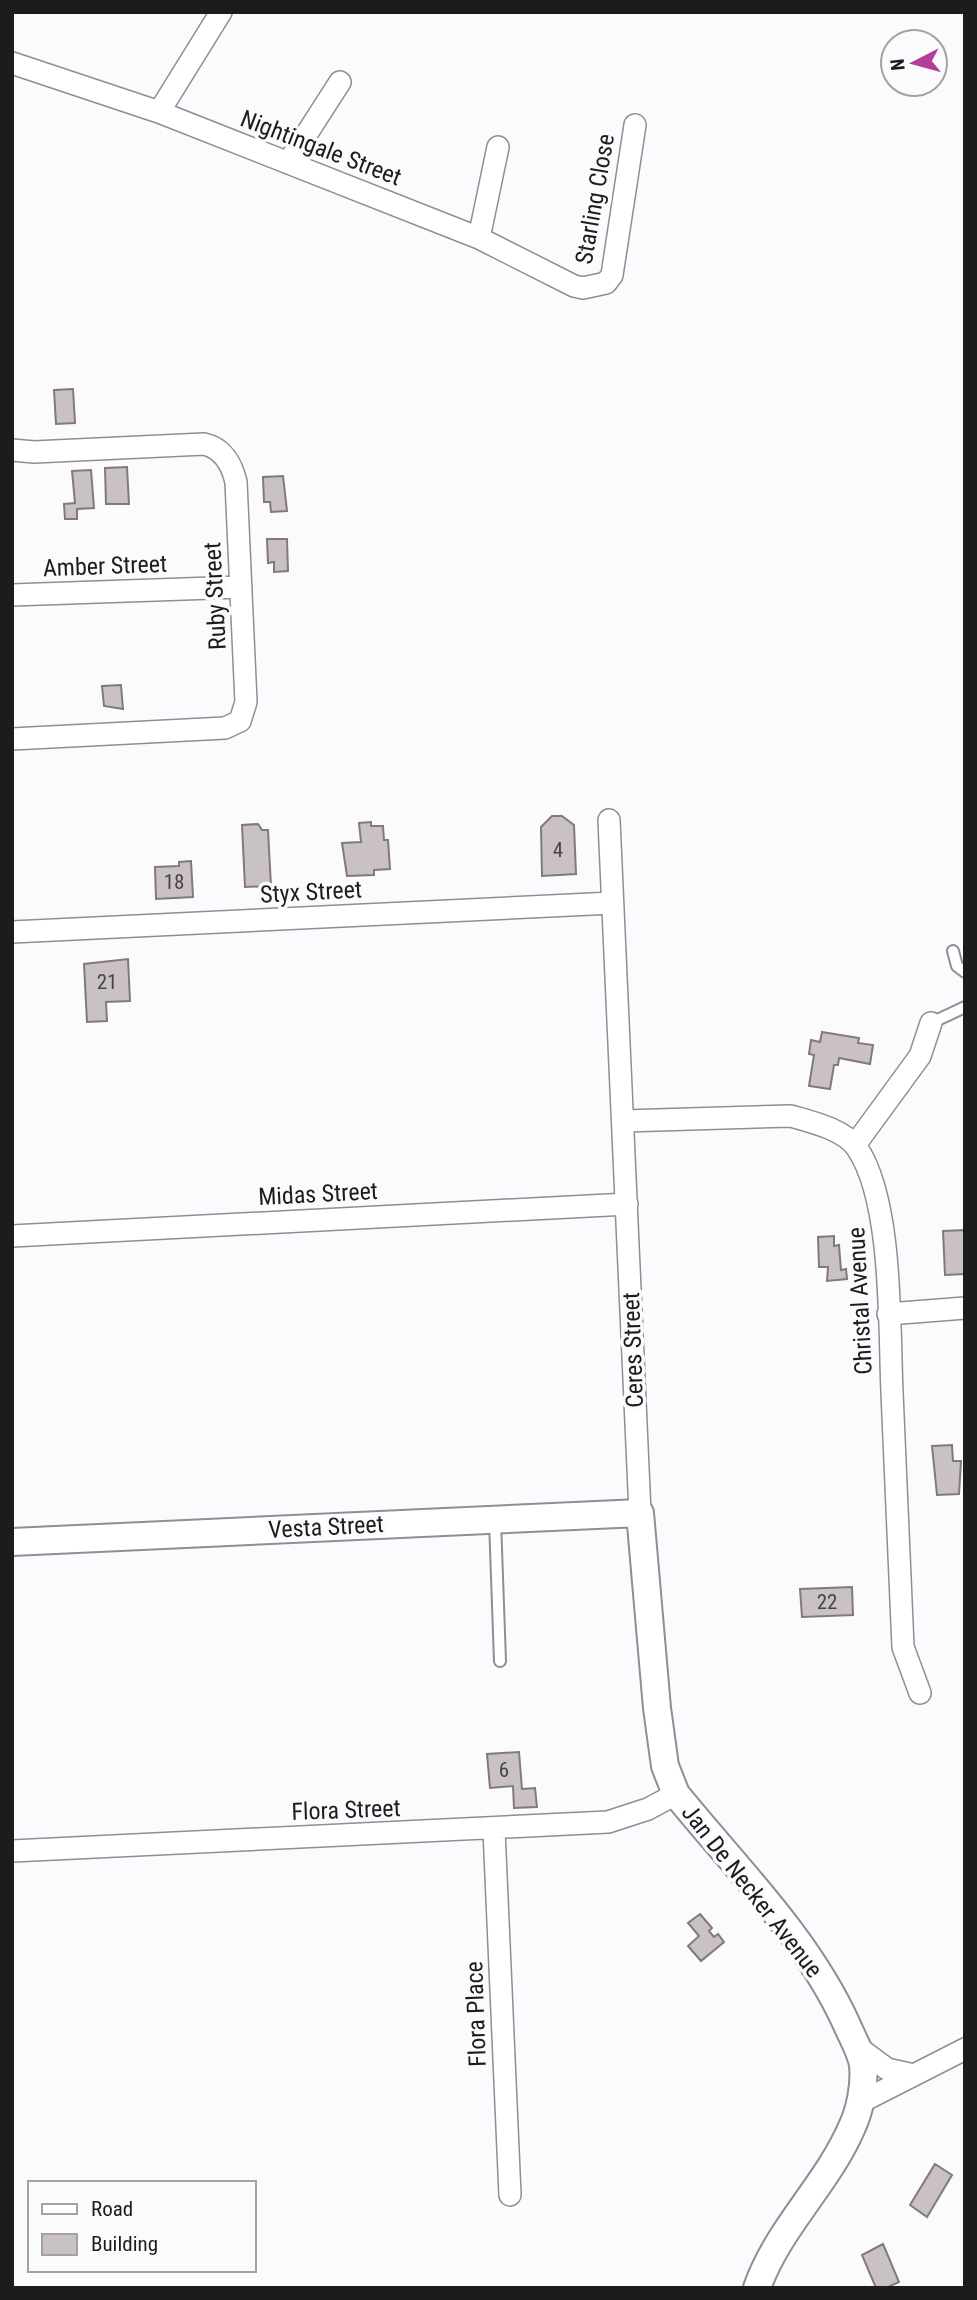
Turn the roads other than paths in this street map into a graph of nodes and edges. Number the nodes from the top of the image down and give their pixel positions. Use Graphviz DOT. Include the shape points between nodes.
graph roads {
  1 [pos="221,12"];
  2 [pos="12,63"];
  3 [pos="340,82"];
  4 [pos="159,112"];
  5 [pos="635,125"];
  6 [pos="498,147"];
  7 [pos="288,163"];
  8 [pos="479,238"];
  9 [pos="606,283"];
  10 [pos="12,450"];
  11 [pos="242,587"];
  12 [pos="12,596"];
  13 [pos="12,738"];
  14 [pos="609,820"];
  15 [pos="612,903"];
  16 [pos="12,932"];
  17 [pos="953,951"];
  18 [pos="965,972"];
  19 [pos="965,1007"];
  20 [pos="931,1023"];
  21 [pos="624,1121"];
  22 [pos="855,1145"];
  23 [pos="627,1204"];
  24 [pos="12,1236"];
  25 [pos="965,1308"];
  26 [pos="888,1314"];
  27 [pos="640,1513"];
  28 [pos="495,1520"];
  29 [pos="12,1542"];
  30 [pos="500,1661"];
  31 [pos="920,1693"];
  32 [pos="676,1794"];
  33 [pos="494,1830"];
  34 [pos="12,1851"];
  35 [pos="856,2046"];
  36 [pos="965,2049"];
  37 [pos="914,2075"];
  38 [pos="861,2102"];
  39 [pos="510,2195"];
  40 [pos="757,2288"];
  1 -- 4 [label="street"];
  2 -- 4 [label="street, Nightingale Street"];
  3 -- 7 [label="street"];
  4 -- 7 [label="street, Nightingale Street"];
  5 -- 9 [label="street, Starling Close" via="615,259"];
  6 -- 8 [label="street"];
  7 -- 8 [label="street, Nightingale Street"];
  8 -- 9 [label="street, Nightingale Street" via="574,286"];
  10 -- 11 [label="street, Ruby Street" via="212,446 229,463 236,482"];
  11 -- 12 [label="street, Amber Street"];
  11 -- 13 [label="street, Ruby Street" via="246,702 235,725"];
  14 -- 15 [label="street, Ceres Street"];
  15 -- 16 [label="street, Styx Street"];
  15 -- 21 [label="street, Ceres Street"];
  17 -- 18 [label="lane" via="957,966"];
  19 -- 20 [label="lane"];
  20 -- 22 [label="street" via="920,1056"];
  21 -- 22 [label="street" via="791,1116 817,1123"];
  21 -- 23 [label="street, Ceres Street"];
  22 -- 26 [label="street, Christal Avenue" via="878,1194"];
  23 -- 24 [label="street, Midas Street"];
  23 -- 27 [label="street, Ceres Street"];
  25 -- 26 [label="street"];
  26 -- 31 [label="street, Christal Avenue" via="903,1647"];
  27 -- 28 [label="street, Vesta Street"];
  27 -- 32 [label="street, Ceres Street" via="657,1708 665,1766"];
  28 -- 29 [label="street, Vesta Street"];
  28 -- 30 [label="lane"];
  32 -- 33 [label="street, Flora Street" via="648,1810 608,1822"];
  32 -- 35 [label="street, Jan De Necker Avenue" via="804,1949 837,2003"];
  33 -- 34 [label="street, Flora Street"];
  33 -- 39 [label="street, Flora Place"];
  35 -- 37 [label="street" via="887,2069"];
  35 -- 38 [label="street, Jan De Necker Avenue" via="863,2065"];
  36 -- 37 [label="street"];
  37 -- 38 [label="street"];
  38 -- 40 [label="street, Jan De Necker Avenue" via="845,2142 782,2235"];
}
